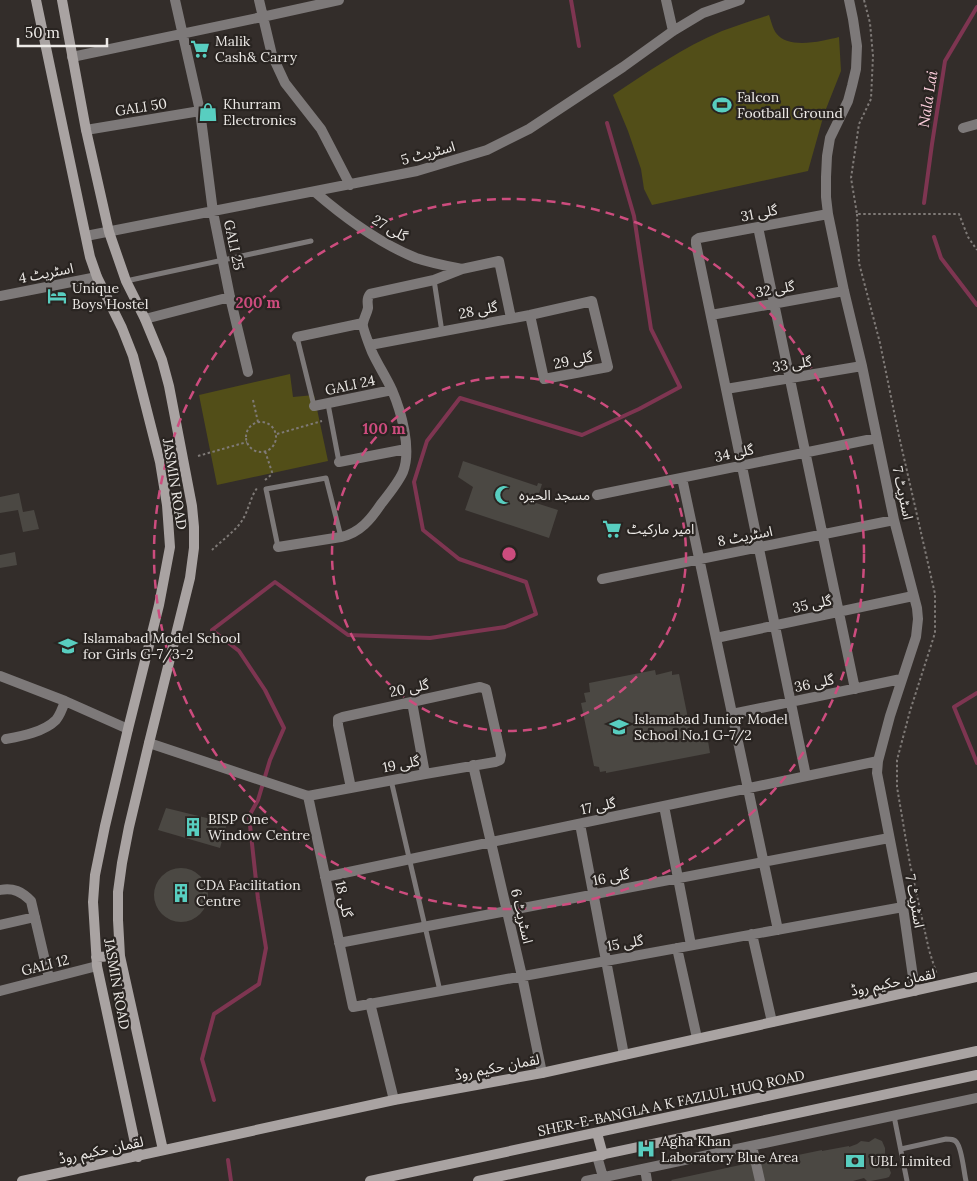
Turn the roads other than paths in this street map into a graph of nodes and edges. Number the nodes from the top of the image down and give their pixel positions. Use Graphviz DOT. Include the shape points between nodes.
graph roads {
  1 [pos="36,0"];
  2 [pos="62,0"];
  3 [pos="175,0"];
  4 [pos="258,0"];
  5 [pos="339,0"];
  6 [pos="666,0"];
  7 [pos="739,0"];
  8 [pos="849,0"];
  9 [pos="262,17"];
  10 [pos="673,31"];
  11 [pos="182,34"];
  12 [pos="72,57"];
  13 [pos="200,112"];
  14 [pos="977,124"];
  15 [pos="963,128"];
  16 [pos="86,130"];
  17 [pos="350,185"];
  18 [pos="315,192"];
  19 [pos="213,212"];
  20 [pos="828,214"];
  21 [pos="758,226"];
  22 [pos="109,232"];
  23 [pos="86,236"];
  24 [pos="311,241"];
  25 [pos="223,260"];
  26 [pos="462,269"];
  27 [pos="96,277"];
  28 [pos="434,280"];
  29 [pos="126,281"];
  30 [pos="844,291"];
  31 [pos="0,296"];
  32 [pos="230,297"];
  33 [pos="774,304"];
  34 [pos="530,315"];
  35 [pos="710,315"];
  36 [pos="511,318"];
  37 [pos="145,320"];
  38 [pos="363,323"];
  39 [pos="442,332"];
  40 [pos="297,337"];
  41 [pos="370,345"];
  42 [pos="862,366"];
  43 [pos="608,367"];
  44 [pos="248,372"];
  45 [pos="790,378"];
  46 [pos="726,389"];
  47 [pos="392,390"];
  48 [pos="328,404"];
  49 [pos="314,406"];
  50 [pos="877,438"];
  51 [pos="406,449"];
  52 [pos="805,452"];
  53 [pos="339,462"];
  54 [pos="742,465"];
  55 [pos="682,478"];
  56 [pos="597,495"];
  57 [pos="894,520"];
  58 [pos="822,534"];
  59 [pos="341,537"];
  60 [pos="278,547"];
  61 [pos="759,547"];
  62 [pos="699,559"];
  63 [pos="602,579"];
  64 [pos="913,596"];
  65 [pos="839,612"];
  66 [pos="775,625"];
  67 [pos="716,638"];
  68 [pos="0,676"];
  69 [pos="901,680"];
  70 [pos="855,689"];
  71 [pos="66,701"];
  72 [pos="412,702"];
  73 [pos="791,702"];
  74 [pos="732,714"];
  75 [pos="128,729"];
  76 [pos="6,739"];
  77 [pos="149,743"];
  78 [pos="500,760"];
  79 [pos="878,761"];
  80 [pos="473,765"];
  81 [pos="425,774"];
  82 [pos="806,776"];
  83 [pos="391,780"];
  84 [pos="351,788"];
  85 [pos="748,788"];
  86 [pos="308,796"];
  87 [pos="664,806"];
  88 [pos="580,824"];
  89 [pos="889,838"];
  90 [pos="492,842"];
  91 [pos="410,859"];
  92 [pos="764,862"];
  93 [pos="325,877"];
  94 [pos="678,879"];
  95 [pos="0,890"];
  96 [pos="593,895"];
  97 [pos="903,907"];
  98 [pos="506,912"];
  99 [pos="35,917"];
  100 [pos="0,925"];
  101 [pos="425,927"];
  102 [pos="778,930"];
  103 [pos="752,934"];
  104 [pos="339,944"];
  105 [pos="691,945"];
  106 [pos="677,948"];
  107 [pos="120,956"];
  108 [pos="606,961"];
  109 [pos="97,962"];
  110 [pos="522,976"];
  111 [pos="977,977"];
  112 [pos="49,978"];
  113 [pos="0,990"];
  114 [pos="440,991"];
  115 [pos="915,991"];
  116 [pos="370,1004"];
  117 [pos="353,1007"];
  118 [pos="772,1022"];
  119 [pos="697,1038"];
  120 [pos="977,1052"];
  121 [pos="624,1055"];
  122 [pos="542,1073"];
  123 [pos="977,1075"];
  124 [pos="977,1098"];
  125 [pos="394,1100"];
  126 [pos="894,1116"];
  127 [pos="597,1133"];
  128 [pos="752,1146"];
  129 [pos="900,1149"];
  130 [pos="163,1150"];
  131 [pos="600,1155"];
  132 [pos="138,1157"];
  133 [pos="645,1168"];
  134 [pos="603,1177"];
  135 [pos="22,1181"];
  136 [pos="370,1181"];
  137 [pos="478,1181"];
  138 [pos="586,1181"];
  139 [pos="647,1181"];
  140 [pos="760,1181"];
  141 [pos="907,1181"];
  142 [pos="966,1181"];
  1 -- 23 [label="street, JASMIN ROAD"];
  2 -- 12 [label="street, JASMIN ROAD"];
  3 -- 11 [label="street, GALI 25"];
  4 -- 9 [label="street"];
  5 -- 9 [label="street"];
  6 -- 10 [label="street"];
  7 -- 10 [label="street, اسٹریٹ 5" via="703,13"];
  8 -- 20 [label="street, اسٹریٹ 7" via="857,46 856,69 848,101 830,138 826,177"];
  9 -- 11 [label="street"];
  9 -- 17 [label="street" via="272,55 285,83 321,129"];
  10 -- 17 [label="street, اسٹریٹ 5" via="509,140 417,171"];
  11 -- 12 [label="street"];
  11 -- 13 [label="street, GALI 25"];
  12 -- 16 [label="street, JASMIN ROAD"];
  13 -- 16 [label="street, GALI 50"];
  13 -- 19 [label="street, GALI 25"];
  14 -- 15 [label="street"];
  16 -- 22 [label="street, JASMIN ROAD"];
  17 -- 18 [label="street, اسٹریٹ 5"];
  18 -- 19 [label="street, اسٹریٹ 5"];
  18 -- 26 [label="street, گلی 27" via="373,236 395,248 418,258"];
  19 -- 22 [label="street, اسٹریٹ 5"];
  19 -- 25 [label="street, GALI 25"];
  20 -- 21 [label="street, گلی 31"];
  20 -- 30 [label="street, اسٹریٹ 7"];
  21 -- 33 [label="street"];
  21 -- 35 [label="street, گلی 31" via="696,240"];
  22 -- 23 [label="street, اسٹریٹ 5"];
  22 -- 29 [label="street, JASMIN ROAD"];
  23 -- 27 [label="street, JASMIN ROAD"];
  24 -- 25 [label="lane"];
  25 -- 29 [label="lane"];
  25 -- 32 [label="street, GALI 25"];
  26 -- 28 [label="street, گلی 27"];
  26 -- 36 [label="street, گلی 27" via="499,261"];
  27 -- 31 [label="street, اسٹریٹ 4"];
  27 -- 75 [label="street, JASMIN ROAD" via="133,356 160,462 170,547 160,605"];
  28 -- 38 [label="street, گلی 27" via="370,294"];
  28 -- 39 [label="lane"];
  29 -- 37 [label="street, JASMIN ROAD"];
  30 -- 33 [label="street, گلی 32"];
  30 -- 42 [label="street, اسٹریٹ 7"];
  32 -- 37 [label="street"];
  32 -- 44 [label="street, GALI 25"];
  33 -- 35 [label="street, گلی 32"];
  33 -- 45 [label="street"];
  34 -- 36 [label="street, گلی 28"];
  34 -- 43 [label="street, گلی 28" via="592,301"];
  34 -- 43 [label="street, گلی 29" via="544,380"];
  35 -- 46 [label="street"];
  36 -- 39 [label="street, گلی 28"];
  37 -- 77 [label="street, JASMIN ROAD" via="169,386 194,527 190,578"];
  38 -- 40 [label="street"];
  38 -- 41 [label="street"];
  39 -- 41 [label="street, گلی 28"];
  40 -- 49 [label="lane"];
  41 -- 47 [label="street"];
  42 -- 45 [label="street, گلی 33"];
  42 -- 50 [label="street, اسٹریٹ 7"];
  45 -- 46 [label="street, گلی 33"];
  45 -- 52 [label="street"];
  46 -- 54 [label="street"];
  47 -- 48 [label="street, GALI 24"];
  47 -- 51 [label="street" via="403,423"];
  48 -- 49 [label="street, GALI 24"];
  48 -- 53 [label="lane"];
  50 -- 52 [label="street, گلی 34"];
  50 -- 57 [label="street, اسٹریٹ 7"];
  51 -- 53 [label="street"];
  51 -- 59 [label="street" via="403,472 391,492 369,521"];
  52 -- 54 [label="street, گلی 34"];
  52 -- 58 [label="street"];
  54 -- 55 [label="street, گلی 34"];
  54 -- 61 [label="street"];
  55 -- 56 [label="street, گلی 34"];
  55 -- 62 [label="street"];
  57 -- 58 [label="street, اسٹریٹ 8"];
  57 -- 64 [label="street, اسٹریٹ 7"];
  58 -- 61 [label="street, اسٹریٹ 8"];
  58 -- 65 [label="street"];
  59 -- 60 [label="street"];
  59 -- 60 [label="lane" via="326,478 266,489"];
  61 -- 62 [label="street, اسٹریٹ 8"];
  61 -- 66 [label="street"];
  62 -- 63 [label="street, اسٹریٹ 8"];
  62 -- 67 [label="street"];
  64 -- 65 [label="street, گلی 35"];
  64 -- 69 [label="street, اسٹریٹ 7" via="918,619 916,637"];
  65 -- 66 [label="street, گلی 35"];
  65 -- 70 [label="street"];
  66 -- 67 [label="street, گلی 35"];
  66 -- 73 [label="street"];
  67 -- 74 [label="street"];
  68 -- 71 [label="street"];
  69 -- 70 [label="street, گلی 36"];
  69 -- 79 [label="street, اسٹریٹ 7"];
  70 -- 73 [label="street, گلی 36"];
  71 -- 75 [label="street"];
  71 -- 76 [label="street" via="56,719 43,728"];
  72 -- 78 [label="street, گلی 20" via="480,687 486,689"];
  72 -- 81 [label="street"];
  72 -- 84 [label="street, گلی 20" via="338,720"];
  73 -- 74 [label="street, گلی 36"];
  73 -- 82 [label="street"];
  74 -- 85 [label="street"];
  75 -- 109 [label="street, JASMIN ROAD" via="95,875 93,902"];
  77 -- 86 [label="street"];
  77 -- 107 [label="street, JASMIN ROAD" via="118,892"];
  78 -- 80 [label="street, گلی 19"];
  79 -- 82 [label="street, گلی 17"];
  79 -- 89 [label="street, اسٹریٹ 7" via="877,773"];
  80 -- 81 [label="street, گلی 19"];
  80 -- 90 [label="street, اسٹریٹ 6"];
  81 -- 83 [label="street, گلی 19"];
  82 -- 85 [label="street, گلی 17"];
  83 -- 84 [label="street, گلی 19"];
  83 -- 91 [label="lane"];
  84 -- 86 [label="street, گلی 19"];
  85 -- 87 [label="street, گلی 17"];
  85 -- 92 [label="street"];
  86 -- 93 [label="street, گلی 18"];
  87 -- 88 [label="street, گلی 17"];
  87 -- 94 [label="street"];
  88 -- 90 [label="street, گلی 17"];
  88 -- 96 [label="street"];
  89 -- 92 [label="street, گلی 16"];
  89 -- 97 [label="street, اسٹریٹ 7"];
  90 -- 91 [label="street, گلی 17"];
  90 -- 98 [label="street, اسٹریٹ 6"];
  91 -- 93 [label="street, گلی 17"];
  91 -- 101 [label="lane"];
  92 -- 94 [label="street, گلی 16"];
  92 -- 102 [label="street"];
  93 -- 104 [label="street, گلی 18"];
  94 -- 96 [label="street, گلی 16"];
  94 -- 105 [label="street"];
  95 -- 99 [label="street" via="23,892 31,901"];
  96 -- 98 [label="street, گلی 16"];
  96 -- 108 [label="street"];
  97 -- 102 [label="street, گلی 15"];
  97 -- 115 [label="street, اسٹریٹ 7"];
  98 -- 101 [label="street, گلی 16"];
  98 -- 110 [label="street, اسٹریٹ 6"];
  99 -- 100 [label="street"];
  99 -- 112 [label="street"];
  101 -- 104 [label="street, گلی 16"];
  101 -- 114 [label="lane"];
  102 -- 103 [label="street, گلی 15"];
  103 -- 105 [label="street, گلی 15"];
  103 -- 118 [label="street"];
  104 -- 117 [label="street, گلی 18"];
  105 -- 106 [label="street, گلی 15"];
  106 -- 108 [label="street, گلی 15"];
  106 -- 119 [label="street"];
  107 -- 109 [label="street"];
  107 -- 130 [label="street, JASMIN ROAD"];
  108 -- 110 [label="street, گلی 15"];
  108 -- 121 [label="street"];
  109 -- 112 [label="street, GALI 12"];
  109 -- 132 [label="street, JASMIN ROAD"];
  110 -- 114 [label="street, گلی 15"];
  110 -- 122 [label="street, اسٹریٹ 6"];
  111 -- 115 [label="street, لقمان حکیم روڈ"];
  112 -- 113 [label="street, GALI 12"];
  114 -- 116 [label="street, گلی 15"];
  115 -- 118 [label="street, لقمان حکیم روڈ"];
  116 -- 117 [label="street, گلی 15"];
  116 -- 125 [label="street"];
  118 -- 119 [label="street, لقمان حکیم روڈ"];
  119 -- 121 [label="street, لقمان حکیم روڈ"];
  120 -- 127 [label="street, SHER-E-BANGLA A K FAZLUL HUQ ROAD"];
  121 -- 122 [label="street, لقمان حکیم روڈ"];
  122 -- 125 [label="street, لقمان حکیم روڈ"];
  123 -- 131 [label="street"];
  124 -- 126 [label="street"];
  125 -- 130 [label="street, لقمان حکیم روڈ"];
  126 -- 128 [label="street"];
  126 -- 129 [label="lane"];
  127 -- 131 [label="street"];
  127 -- 136 [label="street, SHER-E-BANGLA A K FAZLUL HUQ ROAD"];
  128 -- 133 [label="street"];
  128 -- 140 [label="street"];
  129 -- 141 [label="lane"];
  129 -- 142 [label="lane" via="951,1139 960,1149"];
  130 -- 132 [label="street, لقمان حکیم روڈ"];
  131 -- 134 [label="street"];
  131 -- 137 [label="street"];
  132 -- 135 [label="street, لقمان حکیم روڈ"];
  133 -- 134 [label="street"];
  133 -- 139 [label="street"];
  134 -- 138 [label="street"];
}
